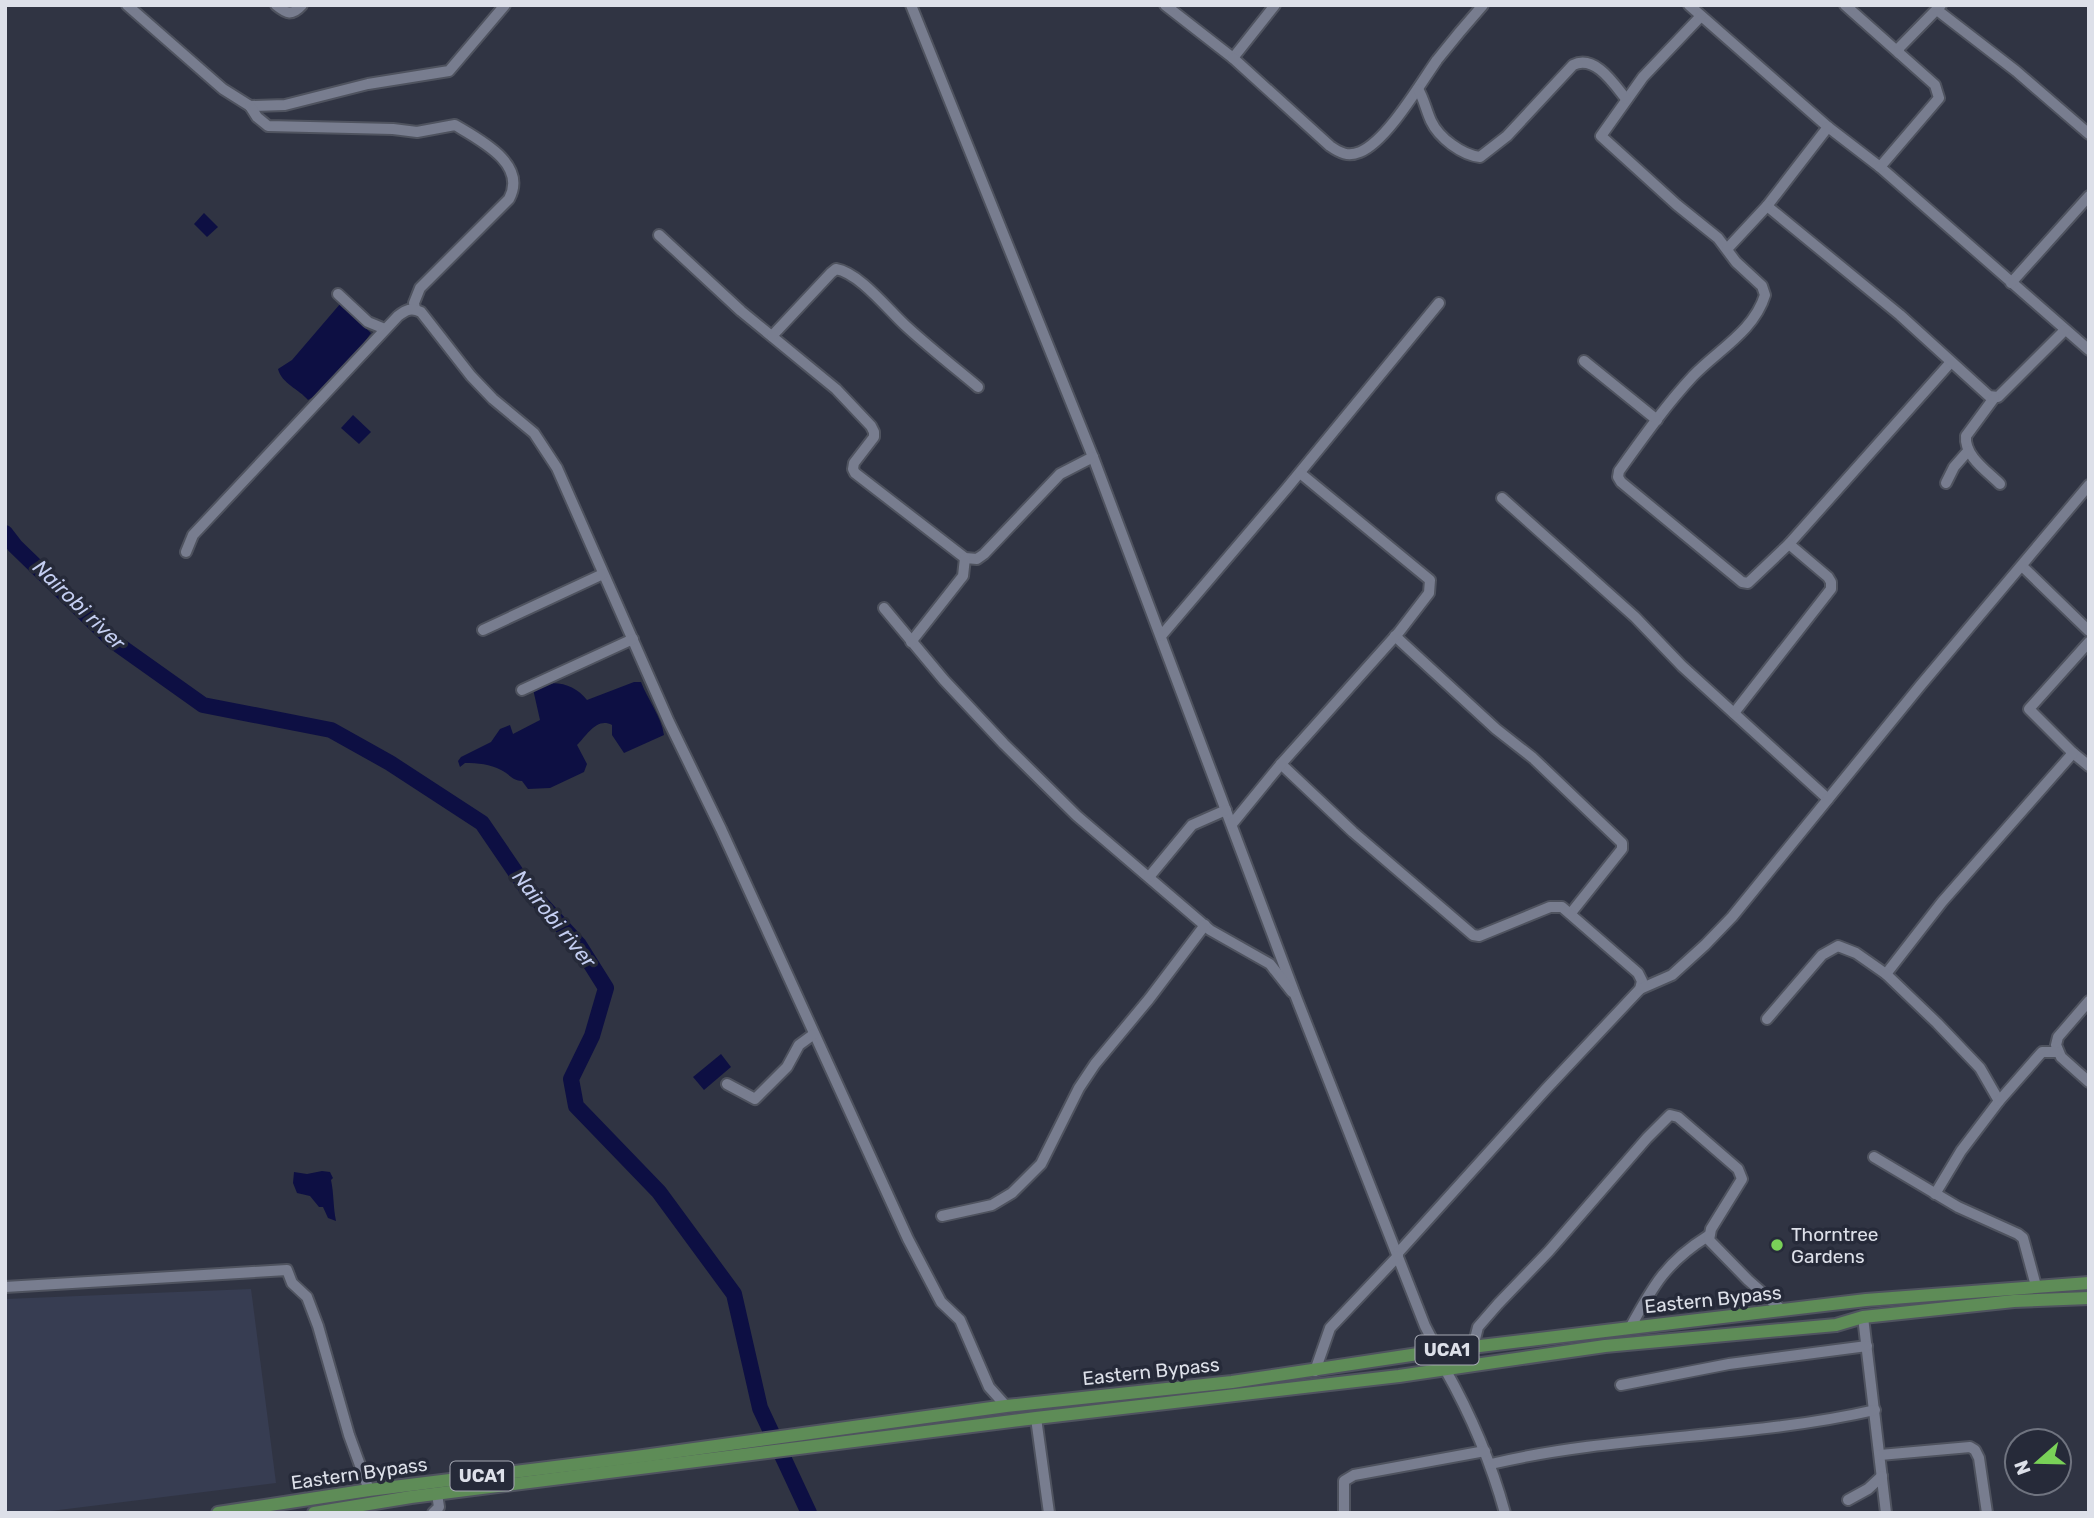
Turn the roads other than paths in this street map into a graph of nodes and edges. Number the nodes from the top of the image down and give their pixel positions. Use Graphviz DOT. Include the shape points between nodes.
graph roads {
  1 [pos="276,5"];
  2 [pos="302,5"];
  3 [pos="505,5"];
  4 [pos="911,5"];
  5 [pos="1165,5"];
  6 [pos="1276,5"];
  7 [pos="1482,5"];
  8 [pos="1689,5"];
  9 [pos="1845,5"];
  10 [pos="128,6"];
  11 [pos="1939,7"];
  12 [pos="1701,16"];
  13 [pos="1899,53"];
  14 [pos="1233,58"];
  15 [pos="1418,89"];
  16 [pos="1626,99"];
  17 [pos="250,106"];
  18 [pos="1828,127"];
  19 [pos="2089,134"];
  20 [pos="1880,167"];
  21 [pos="2089,196"];
  22 [pos="1767,206"];
  23 [pos="659,235"];
  24 [pos="1727,249"];
  25 [pos="2011,283"];
  26 [pos="338,294"];
  27 [pos="1439,303"];
  28 [pos="415,309"];
  29 [pos="385,329"];
  30 [pos="2065,330"];
  31 [pos="772,336"];
  32 [pos="2089,350"];
  33 [pos="1584,361"];
  34 [pos="1951,362"];
  35 [pos="978,387"];
  36 [pos="1994,398"];
  37 [pos="1657,420"];
  38 [pos="1968,451"];
  39 [pos="1093,457"];
  40 [pos="1300,473"];
  41 [pos="1946,483"];
  42 [pos="2000,484"];
  43 [pos="2089,485"];
  44 [pos="1502,498"];
  45 [pos="1789,544"];
  46 [pos="186,552"];
  47 [pos="965,558"];
  48 [pos="2022,566"];
  49 [pos="603,574"];
  50 [pos="884,608"];
  51 [pos="483,630"];
  52 [pos="2089,631"];
  53 [pos="1161,636"];
  54 [pos="1395,636"];
  55 [pos="633,639"];
  56 [pos="911,642"];
  57 [pos="2089,642"];
  58 [pos="522,690"];
  59 [pos="1734,713"];
  60 [pos="2073,752"];
  61 [pos="1281,764"];
  62 [pos="2089,766"];
  63 [pos="1828,799"];
  64 [pos="1226,810"];
  65 [pos="1232,824"];
  66 [pos="1149,877"];
  67 [pos="1571,913"];
  68 [pos="1205,925"];
  69 [pos="1886,974"];
  70 [pos="1640,989"];
  71 [pos="1296,996"];
  72 [pos="2089,1001"];
  73 [pos="1767,1019"];
  74 [pos="814,1034"];
  75 [pos="2057,1052"];
  76 [pos="2089,1082"];
  77 [pos="727,1084"];
  78 [pos="1998,1101"];
  79 [pos="1874,1157"];
  80 [pos="1935,1194"];
  81 [pos="942,1216"];
  82 [pos="1708,1236"];
  83 [pos="1398,1255"];
  84 [pos="2089,1283"];
  85 [pos="2036,1286"];
  86 [pos="5,1287"];
  87 [pos="2089,1298"];
  88 [pos="1782,1310"];
  89 [pos="1863,1317"];
  90 [pos="1630,1328"];
  91 [pos="1867,1346"];
  92 [pos="1473,1347"];
  93 [pos="1438,1351"];
  94 [pos="1445,1369"];
  95 [pos="1315,1371"];
  96 [pos="1621,1385"];
  97 [pos="1006,1406"];
  98 [pos="1875,1410"];
  99 [pos="1036,1418"];
  100 [pos="748,1448"];
  101 [pos="1485,1451"];
  102 [pos="1880,1455"];
  103 [pos="1491,1464"];
  104 [pos="1882,1476"];
  105 [pos="369,1490"];
  106 [pos="437,1494"];
  107 [pos="1848,1500"];
  108 [pos="218,1513"];
  109 [pos="314,1513"];
  110 [pos="433,1513"];
  111 [pos="1049,1513"];
  112 [pos="1344,1513"];
  113 [pos="1505,1513"];
  114 [pos="1886,1513"];
  115 [pos="1987,1513"];
  1 -- 2 [label="street" via="290,14"];
  3 -- 17 [label="street" via="449,71 368,84 285,105"];
  4 -- 39 [label="street"];
  5 -- 14 [label="street"];
  6 -- 14 [label="street"];
  7 -- 15 [label="street"];
  8 -- 12 [label="street"];
  9 -- 13 [label="street"];
  10 -- 17 [label="street" via="223,89"];
  11 -- 13 [label="street"];
  11 -- 19 [label="street"];
  12 -- 16 [label="street"];
  12 -- 18 [label="street"];
  13 -- 20 [label="street" via="1935,85 1939,98"];
  14 -- 15 [label="street" via="1342,153 1367,149"];
  15 -- 16 [label="street" via="1442,136 1480,157 1507,136 1579,62 1594,65"];
  16 -- 24 [label="street" via="1601,136"];
  17 -- 28 [label="street" via="268,126 417,132 456,125 503,158 514,191 425,282 416,296"];
  18 -- 20 [label="street"];
  18 -- 22 [label="street"];
  20 -- 25 [label="street"];
  21 -- 25 [label="street"];
  22 -- 24 [label="street"];
  22 -- 34 [label="street"];
  23 -- 31 [label="street"];
  24 -- 37 [label="street" via="1762,286 1762,303"];
  25 -- 30 [label="street"];
  26 -- 29 [label="street" via="368,322"];
  27 -- 40 [label="street"];
  28 -- 29 [label="street" via="407,310"];
  28 -- 49 [label="street" via="471,376 534,433 547,451"];
  29 -- 46 [label="street" via="193,535"];
  30 -- 32 [label="street"];
  30 -- 36 [label="street"];
  31 -- 35 [label="street" via="831,273 842,270"];
  31 -- 47 [label="street" via="872,426 874,437 854,463 855,473"];
  33 -- 37 [label="street"];
  34 -- 36 [label="street"];
  34 -- 45 [label="street"];
  36 -- 38 [label="street" via="1966,436"];
  37 -- 45 [label="street" via="1619,471 1621,482 1742,582 1752,581"];
  38 -- 41 [label="street"];
  38 -- 42 [label="street"];
  39 -- 47 [label="street" via="1060,474 984,554"];
  39 -- 53 [label="street"];
  40 -- 53 [label="street"];
  40 -- 54 [label="street" via="1430,580 1429,593"];
  43 -- 48 [label="street"];
  44 -- 59 [label="street"];
  45 -- 59 [label="street" via="1828,577 1830,589"];
  47 -- 56 [label="street" via="963,576"];
  48 -- 52 [label="street"];
  48 -- 63 [label="street"];
  49 -- 51 [label="street"];
  49 -- 55 [label="street"];
  50 -- 56 [label="street"];
  53 -- 64 [label="street"];
  54 -- 61 [label="street"];
  54 -- 67 [label="street" via="1622,843 1622,849"];
  55 -- 58 [label="street"];
  55 -- 74 [label="street"];
  56 -- 66 [label="street" via="1077,817"];
  57 -- 60 [label="street" via="2029,709"];
  59 -- 63 [label="street"];
  60 -- 62 [label="street"];
  60 -- 69 [label="street" via="1942,902"];
  61 -- 65 [label="street"];
  61 -- 67 [label="street" via="1473,935 1550,906 1562,906"];
  63 -- 70 [label="street" via="1706,945 1672,975"];
  64 -- 65 [label="street"];
  64 -- 66 [label="street" via="1192,825"];
  65 -- 71 [label="street"];
  66 -- 68 [label="street"];
  67 -- 70 [label="street" via="1638,973"];
  68 -- 71 [label="street" via="1270,964"];
  68 -- 81 [label="street" via="1095,1064 1041,1164 1012,1193 992,1205"];
  69 -- 73 [label="street" via="1846,948 1830,949"];
  69 -- 78 [label="street" via="1980,1068"];
  70 -- 83 [label="street"];
  71 -- 83 [label="street"];
  72 -- 75 [label="street" via="2058,1037"];
  74 -- 77 [label="street" via="799,1045 787,1067 755,1099"];
  74 -- 97 [label="street" via="931,1284 941,1302 960,1320 989,1387"];
  75 -- 76 [label="street"];
  75 -- 78 [label="street" via="2042,1052"];
  78 -- 80 [label="street"];
  79 -- 80 [label="street"];
  80 -- 85 [label="street" via="2023,1238"];
  82 -- 88 [label="street" via="1712,1246"];
  82 -- 90 [label="street" via="1684,1251 1655,1281"];
  82 -- 92 [label="street" via="1742,1180 1741,1174 1678,1117 1670,1115 1478,1327"];
  83 -- 93 [label="street"];
  83 -- 95 [label="street" via="1330,1328"];
  84 -- 85 [label="main road, Eastern Bypass / UCA1"];
  85 -- 88 [label="main road, Eastern Bypass / UCA1"];
  86 -- 105 [label="street" via="287,1269 292,1283 307,1297 318,1326"];
  87 -- 89 [label="main road, Eastern Bypass / UCA1"];
  88 -- 90 [label="main road, Eastern Bypass / UCA1"];
  89 -- 91 [label="street"];
  89 -- 94 [label="main road, Eastern Bypass / UCA1" via="1836,1325 1605,1346"];
  90 -- 92 [label="main road, Eastern Bypass / UCA1"];
  91 -- 96 [label="street" via="1729,1364"];
  91 -- 98 [label="street"];
  92 -- 93 [label="main road, Eastern Bypass / UCA1"];
  93 -- 95 [label="main road, Eastern Bypass / UCA1"];
  94 -- 99 [label="main road, Eastern Bypass / UCA1"];
  94 -- 101 [label="street"];
  95 -- 97 [label="main road, Eastern Bypass / UCA1"];
  97 -- 100 [label="main road, Eastern Bypass / UCA1" via="806,1434"];
  98 -- 102 [label="street"];
  98 -- 103 [label="street" via="1620,1442"];
  99 -- 100 [label="main road, Eastern Bypass / UCA1" via="817,1446"];
  99 -- 111 [label="street"];
  100 -- 105 [label="main road, Eastern Bypass / UCA1"];
  100 -- 106 [label="main road, Eastern Bypass / UCA1"];
  101 -- 103 [label="street"];
  101 -- 112 [label="street" via="1354,1475 1344,1481"];
  102 -- 104 [label="street"];
  102 -- 115 [label="street" via="1970,1447 1979,1458"];
  103 -- 113 [label="street"];
  104 -- 107 [label="street"];
  104 -- 114 [label="street"];
  105 -- 108 [label="main road, Eastern Bypass / UCA1"];
  106 -- 109 [label="main road, Eastern Bypass / UCA1"];
  106 -- 110 [label="street" via="439,1507"];
}
